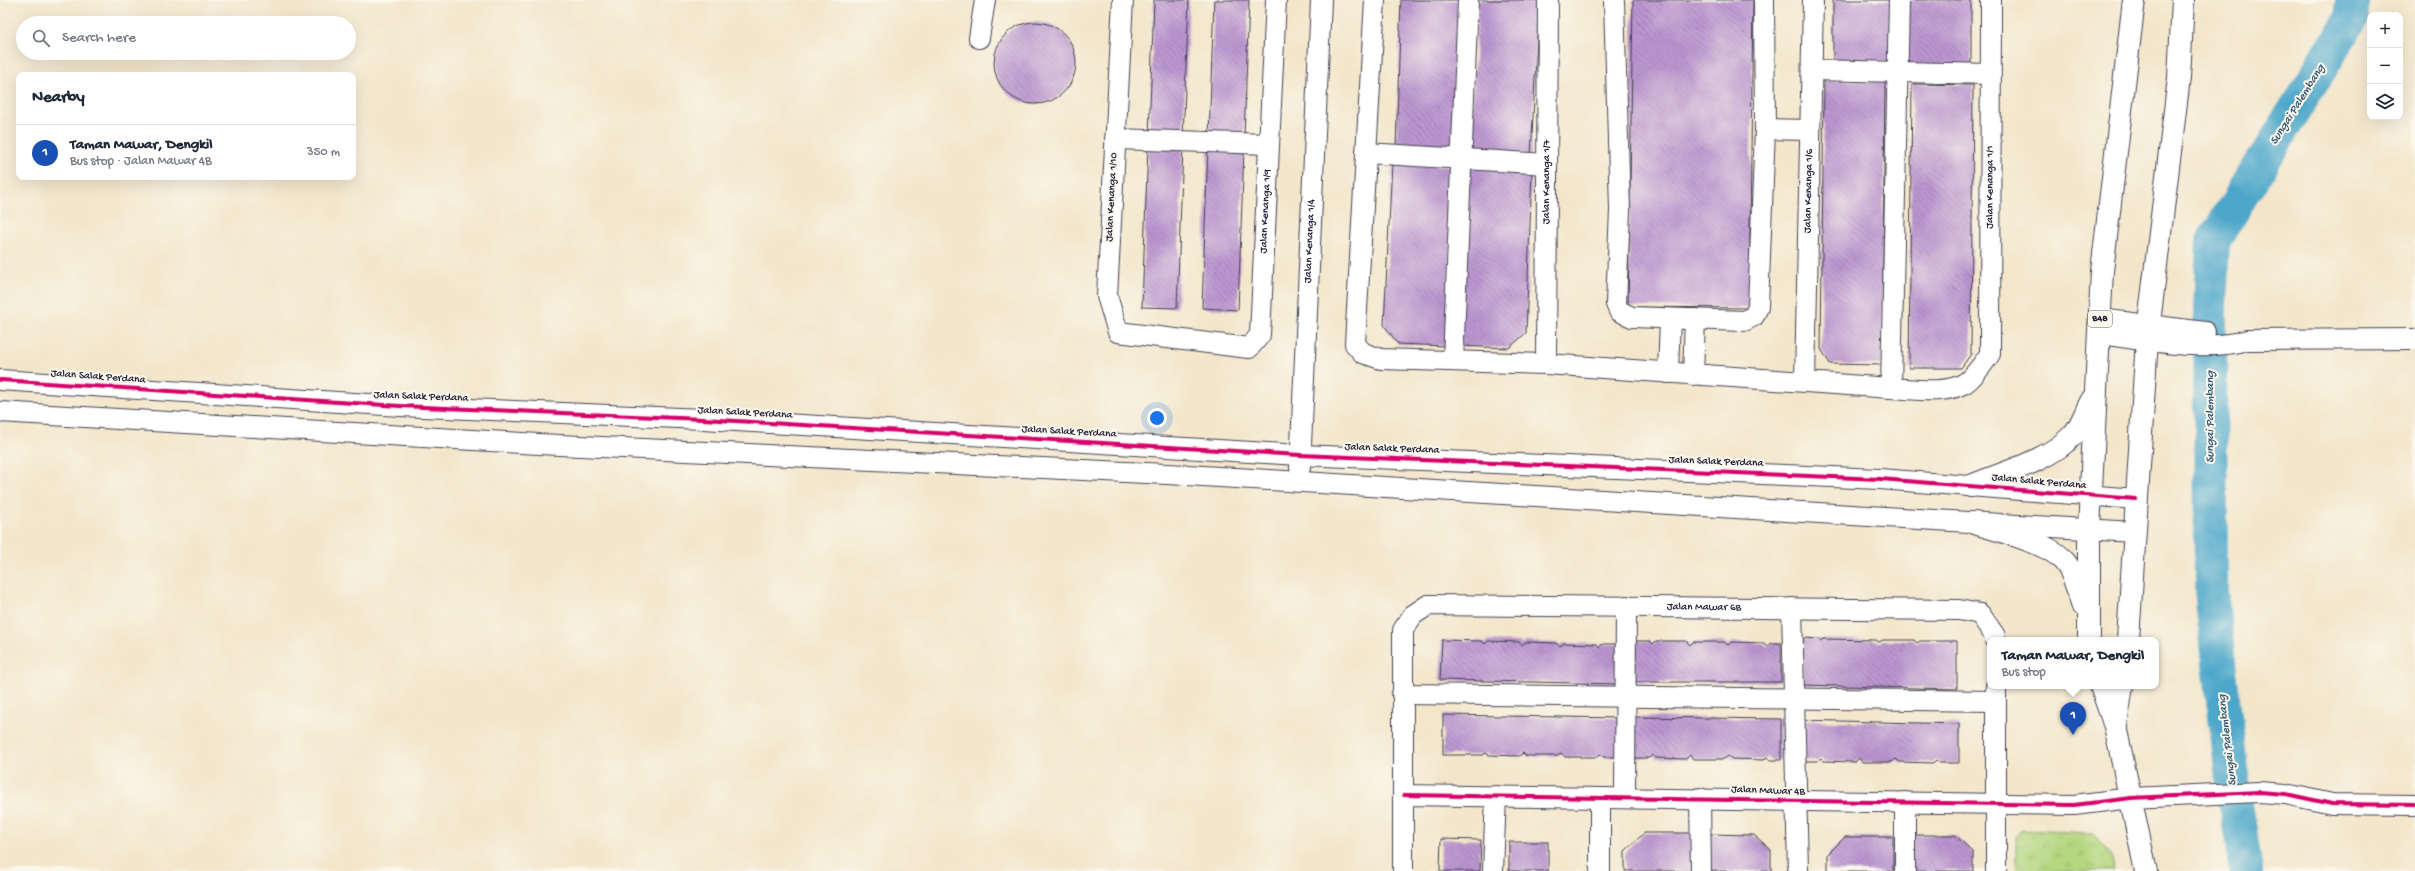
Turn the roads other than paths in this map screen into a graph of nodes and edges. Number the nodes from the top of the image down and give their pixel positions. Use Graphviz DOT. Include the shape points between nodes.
graph roads {
  1 [pos="985,0"];
  2 [pos="1123,0"];
  3 [pos="1276,0"];
  4 [pos="1321,0"];
  5 [pos="1376,0"];
  6 [pos="1468,0"];
  7 [pos="1548,0"];
  8 [pos="1614,0"];
  9 [pos="1764,0"];
  10 [pos="1813,0"];
  11 [pos="1899,0"];
  12 [pos="1991,0"];
  13 [pos="2134,0"];
  14 [pos="2183,0"];
  15 [pos="979,38"];
  16 [pos="1812,70"];
  17 [pos="1898,72"];
  18 [pos="1990,74"];
  19 [pos="1765,129"];
  20 [pos="1810,130"];
  21 [pos="1115,140"];
  22 [pos="1269,144"];
  23 [pos="1366,154"];
  24 [pos="1461,160"];
  25 [pos="1547,164"];
  26 [pos="1670,319"];
  27 [pos="1695,319"];
  28 [pos="2099,327"];
  29 [pos="2147,332"];
  30 [pos="2415,339"];
  31 [pos="1178,340"];
  32 [pos="1452,361"];
  33 [pos="1546,364"];
  34 [pos="1668,373"];
  35 [pos="1693,375"];
  36 [pos="0,380"];
  37 [pos="1805,381"];
  38 [pos="1891,388"];
  39 [pos="2095,394"];
  40 [pos="539,411"];
  41 [pos="0,412"];
  42 [pos="539,444"];
  43 [pos="1300,455"];
  44 [pos="1300,482"];
  45 [pos="1971,486"];
  46 [pos="2090,495"];
  47 [pos="2136,499"];
  48 [pos="1974,523"];
  49 [pos="2089,529"];
  50 [pos="2134,532"];
  51 [pos="1626,606"];
  52 [pos="1792,608"];
  53 [pos="2088,633"];
  54 [pos="1995,637"];
  55 [pos="2128,637"];
  56 [pos="2101,689"];
  57 [pos="2122,689"];
  58 [pos="1402,694"];
  59 [pos="1996,694"];
  60 [pos="1626,696"];
  61 [pos="1793,700"];
  62 [pos="2116,726"];
  63 [pos="1404,795"];
  64 [pos="1496,796"];
  65 [pos="1600,798"];
  66 [pos="1625,798"];
  67 [pos="1700,798"];
  68 [pos="2131,798"];
  69 [pos="1797,802"];
  70 [pos="1905,802"];
  71 [pos="1998,804"];
  72 [pos="2415,805"];
  73 [pos="1403,871"];
  74 [pos="1493,871"];
  75 [pos="1600,871"];
  76 [pos="1701,871"];
  77 [pos="1798,871"];
  78 [pos="1905,871"];
  79 [pos="1996,871"];
  80 [pos="2146,871"];
  1 -- 15 [label="street"];
  2 -- 21 [label="street, Jalan Kenanga 1/10"];
  3 -- 22 [label="street, Jalan Kenanga 1/9"];
  4 -- 43 [label="street, Jalan Kenanga 1/4"];
  5 -- 23 [label="street, Jalan Kenanga 1/1"];
  6 -- 24 [label="street"];
  7 -- 25 [label="street, Jalan Kenanga 1/7"];
  8 -- 26 [label="street" via="1620,210 1616,304 1619,311 1632,317"];
  9 -- 19 [label="street"];
  10 -- 16 [label="street, Jalan Kenanga 1/6"];
  11 -- 17 [label="street"];
  12 -- 18 [label="street, Jalan Kenanga 1/1"];
  13 -- 28 [label="main road, B48" via="2102,272"];
  14 -- 29 [label="main road" via="2179,78"];
  16 -- 17 [label="street"];
  16 -- 20 [label="street, Jalan Kenanga 1/6"];
  17 -- 18 [label="street"];
  17 -- 38 [label="street"];
  18 -- 38 [label="street, Jalan Kenanga 1/1" via="1990,354 1965,383 1942,390"];
  19 -- 20 [label="street"];
  19 -- 27 [label="street" via="1758,307 1754,316 1744,321"];
  20 -- 37 [label="street, Jalan Kenanga 1/6"];
  21 -- 22 [label="street"];
  21 -- 31 [label="street, Jalan Kenanga 1/10" via="1107,296 1118,332"];
  22 -- 31 [label="street, Jalan Kenanga 1/9" via="1260,335 1249,348"];
  23 -- 24 [label="street"];
  23 -- 32 [label="street, Jalan Kenanga 1/1" via="1355,344 1363,353 1381,359"];
  24 -- 25 [label="street"];
  24 -- 32 [label="street"];
  25 -- 33 [label="street, Jalan Kenanga 1/7"];
  26 -- 27 [label="street"];
  26 -- 34 [label="street"];
  27 -- 35 [label="street"];
  28 -- 29 [label="street"];
  28 -- 39 [label="main road, B48"];
  29 -- 30 [label="street" via="2236,340"];
  29 -- 47 [label="main road"];
  32 -- 33 [label="street, Jalan Kenanga 1/1"];
  33 -- 34 [label="street, Jalan Kenanga 1/1"];
  34 -- 35 [label="street, Jalan Kenanga 1/1"];
  35 -- 37 [label="street, Jalan Kenanga 1/1"];
  36 -- 40 [label="street, Jalan Salak Perdana" via="400,406"];
  37 -- 38 [label="street, Jalan Kenanga 1/1"];
  39 -- 45 [label="main road" via="2074,435 2057,448 2029,463"];
  39 -- 46 [label="main road, B48"];
  40 -- 42 [label="street"];
  40 -- 43 [label="street, Jalan Salak Perdana"];
  41 -- 42 [label="street"];
  42 -- 44 [label="street"];
  43 -- 44 [label="street, Jalan Kenanga 1/4"];
  43 -- 45 [label="street, Jalan Salak Perdana" via="1718,471"];
  44 -- 48 [label="street"];
  45 -- 46 [label="street, Jalan Salak Perdana"];
  46 -- 47 [label="street, Jalan Salak Perdana"];
  46 -- 49 [label="main road, B48"];
  47 -- 50 [label="main road"];
  48 -- 49 [label="street"];
  48 -- 53 [label="main road" via="2030,541 2062,558 2074,578"];
  49 -- 50 [label="street"];
  49 -- 53 [label="main road, B48"];
  50 -- 55 [label="main road"];
  51 -- 52 [label="street, Jalan Mawar 6B"];
  51 -- 58 [label="street, Jalan Mawar 6B" via="1428,605 1413,615 1403,630"];
  51 -- 60 [label="street"];
  52 -- 54 [label="street, Jalan Mawar 6B" via="1959,610 1980,614"];
  52 -- 61 [label="street"];
  56 -- 62 [label="main road"];
  57 -- 62 [label="main road"];
  58 -- 60 [label="street"];
  58 -- 63 [label="street"];
  59 -- 61 [label="street"];
  59 -- 71 [label="street"];
  60 -- 61 [label="street"];
  60 -- 66 [label="street"];
  61 -- 69 [label="street"];
  62 -- 68 [label="main road"];
  63 -- 64 [label="street, Jalan Mawar 4B"];
  63 -- 73 [label="street"];
  64 -- 65 [label="street, Jalan Mawar 4B"];
  64 -- 74 [label="street"];
  65 -- 66 [label="street, Jalan Mawar 4B"];
  65 -- 75 [label="street"];
  66 -- 67 [label="street, Jalan Mawar 4B"];
  67 -- 69 [label="street, Jalan Mawar 4B"];
  67 -- 76 [label="street"];
  68 -- 71 [label="street, Jalan Mawar 4B" via="2074,805"];
  68 -- 72 [label="street, Jalan Mawar 4B" via="2245,792 2286,794 2332,804"];
  68 -- 80 [label="main road"];
  69 -- 70 [label="street, Jalan Mawar 4B"];
  69 -- 77 [label="street"];
  70 -- 71 [label="street, Jalan Mawar 4B"];
  70 -- 78 [label="street"];
  71 -- 79 [label="street"];
}
